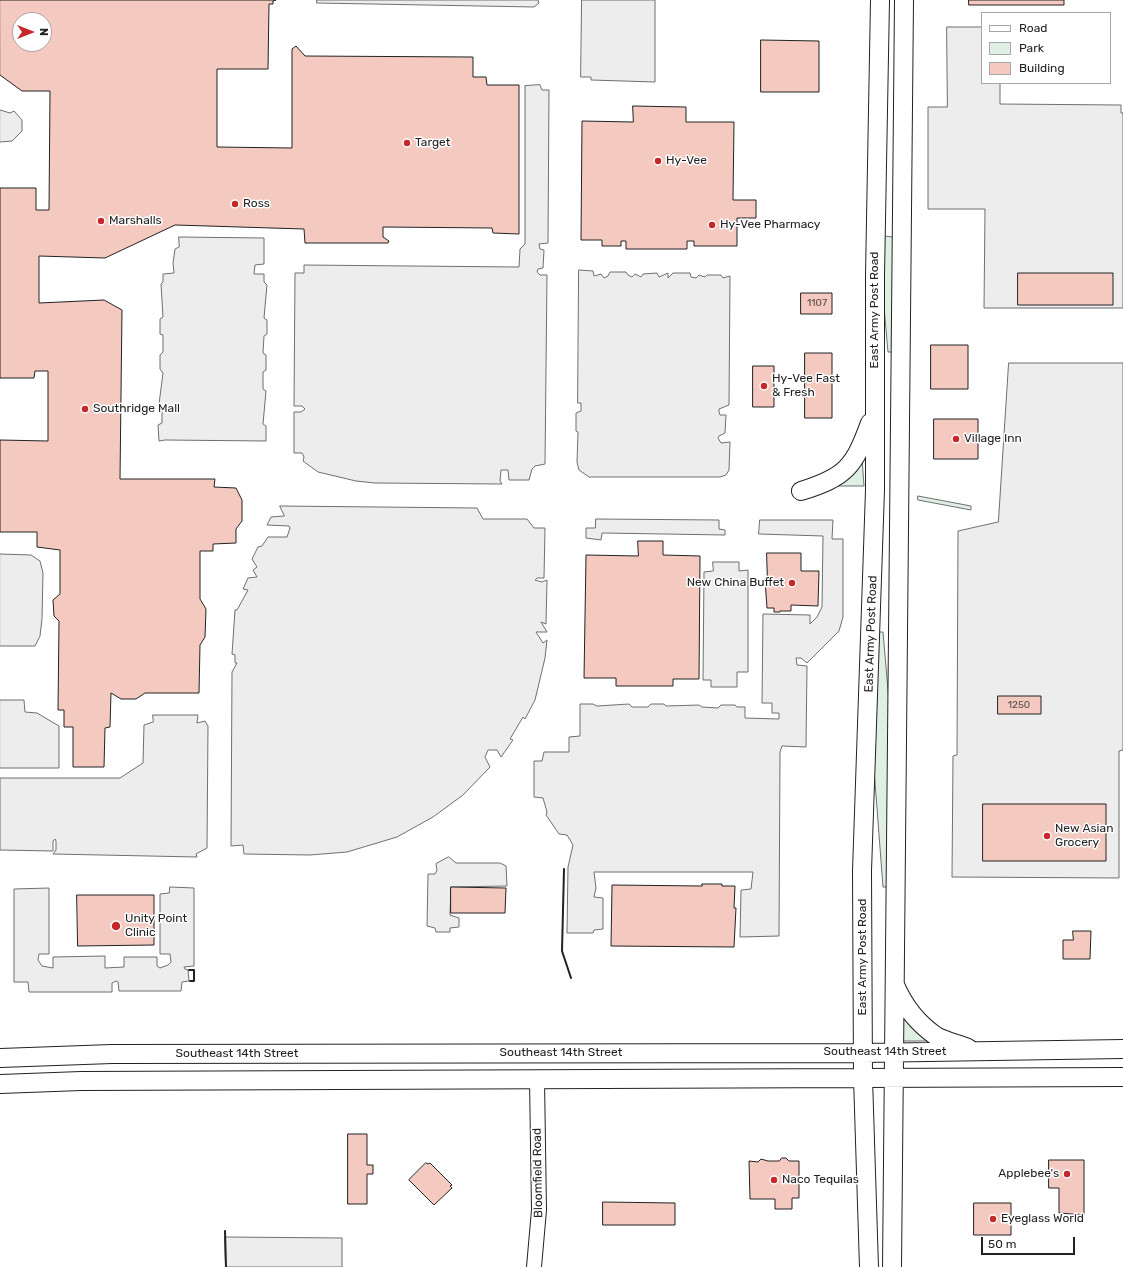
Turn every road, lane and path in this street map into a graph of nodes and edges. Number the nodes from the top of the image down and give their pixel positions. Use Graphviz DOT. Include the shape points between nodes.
graph roads {
  1 [pos="880,0"];
  2 [pos="904,0"];
  3 [pos="879,89"];
  4 [pos="902,229"];
  5 [pos="875,411"];
  6 [pos="801,491"];
  7 [pos="894,981"];
  8 [pos="1123,1049"];
  9 [pos="978,1052"];
  10 [pos="863,1053"];
  11 [pos="893,1053"];
  12 [pos="0,1058"];
  13 [pos="1123,1077"];
  14 [pos="862,1078"];
  15 [pos="893,1078"];
  16 [pos="537,1079"];
  17 [pos="0,1084"];
  18 [pos="534,1267"];
  19 [pos="869,1267"];
  20 [pos="892,1267"];
  1 -- 3 [label="main road, East Army Post Road"];
  2 -- 4 [label="main road"];
  3 -- 4 [label="main road" via="889,130 888,203 894,226"];
  3 -- 5 [label="main road, East Army Post Road"];
  4 -- 7 [label="main road"];
  5 -- 6 [label="main road" via="861,448 850,467 837,477"];
  5 -- 10 [label="main road, East Army Post Road" via="873,574 862,870"];
  7 -- 9 [label="main road" via="903,1003 912,1015 936,1036"];
  7 -- 11 [label="main road"];
  8 -- 9 [label="main road, Southeast 14th Street"];
  9 -- 11 [label="main road, Southeast 14th Street"];
  10 -- 11 [label="main road, Southeast 14th Street"];
  10 -- 12 [label="main road, Southeast 14th Street" via="112,1054"];
  10 -- 14 [label="main road, East Army Post Road"];
  11 -- 15 [label="main road"];
  13 -- 15 [label="main road"];
  14 -- 15 [label="main road"];
  14 -- 16 [label="main road"];
  14 -- 19 [label="main road, East Army Post Road"];
  15 -- 20 [label="main road"];
  16 -- 17 [label="main road"];
  16 -- 18 [label="street, Bloomfield Road" via="539,1210"];
}
